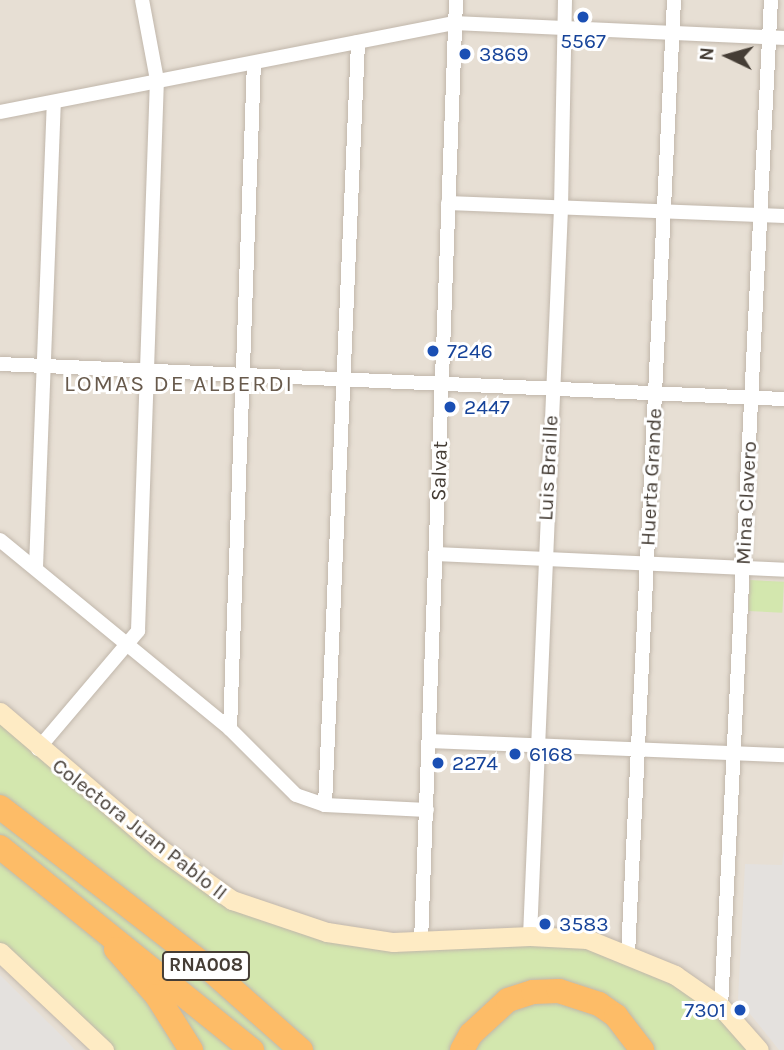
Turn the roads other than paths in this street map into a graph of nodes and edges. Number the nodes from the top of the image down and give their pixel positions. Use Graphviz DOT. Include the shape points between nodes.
graph roads {
  1 [pos="142,0"];
  2 [pos="456,0"];
  3 [pos="565,0"];
  4 [pos="674,0"];
  5 [pos="771,0"];
  6 [pos="455,23"];
  7 [pos="564,29"];
  8 [pos="673,33"];
  9 [pos="769,37"];
  10 [pos="784,38"];
  11 [pos="358,43"];
  12 [pos="254,63"];
  13 [pos="157,80"];
  14 [pos="54,102"];
  15 [pos="0,112"];
  16 [pos="448,203"];
  17 [pos="561,208"];
  18 [pos="664,209"];
  19 [pos="762,215"];
  20 [pos="784,216"];
  21 [pos="0,364"];
  22 [pos="42,366"];
  23 [pos="147,370"];
  24 [pos="242,374"];
  25 [pos="345,378"];
  26 [pos="442,382"];
  27 [pos="552,387"];
  28 [pos="655,393"];
  29 [pos="750,397"];
  30 [pos="784,399"];
  31 [pos="0,540"];
  32 [pos="437,554"];
  33 [pos="543,559"];
  34 [pos="647,563"];
  35 [pos="36,567"];
  36 [pos="743,568"];
  37 [pos="784,570"];
  38 [pos="127,649"];
  39 [pos="0,712"];
  40 [pos="230,729"];
  41 [pos="430,741"];
  42 [pos="537,745"];
  43 [pos="38,748"];
  44 [pos="638,749"];
  45 [pos="734,753"];
  46 [pos="784,755"];
  47 [pos="326,805"];
  48 [pos="0,807"];
  49 [pos="427,810"];
  50 [pos="0,847"];
  51 [pos="92,918"];
  52 [pos="530,936"];
  53 [pos="421,942"];
  54 [pos="0,952"];
  55 [pos="628,954"];
  56 [pos="721,1007"];
  57 [pos="104,1050"];
  58 [pos="191,1050"];
  59 [pos="252,1050"];
  60 [pos="301,1050"];
  61 [pos="462,1050"];
  62 [pos="642,1050"];
  63 [pos="759,1050"];
  1 -- 13 [label="street"];
  2 -- 6 [label="street, Salvat"];
  3 -- 7 [label="street, Luis Braille"];
  4 -- 8 [label="street, Huerta Grande"];
  5 -- 9 [label="street, Mina Clavero"];
  6 -- 7 [label="street"];
  6 -- 11 [label="street"];
  6 -- 16 [label="street, Salvat"];
  7 -- 8 [label="street"];
  7 -- 17 [label="street, Luis Braille"];
  8 -- 9 [label="street"];
  8 -- 18 [label="street, Huerta Grande"];
  9 -- 10 [label="street"];
  9 -- 19 [label="street, Mina Clavero"];
  11 -- 12 [label="street"];
  11 -- 25 [label="street"];
  12 -- 13 [label="street"];
  12 -- 24 [label="street"];
  13 -- 14 [label="street"];
  13 -- 23 [label="street"];
  14 -- 15 [label="street"];
  14 -- 22 [label="street"];
  16 -- 17 [label="street"];
  16 -- 26 [label="street, Salvat"];
  17 -- 18 [label="street"];
  17 -- 27 [label="street, Luis Braille"];
  18 -- 19 [label="street"];
  18 -- 28 [label="street, Huerta Grande"];
  19 -- 20 [label="street"];
  19 -- 29 [label="street, Mina Clavero"];
  21 -- 22 [label="street"];
  22 -- 23 [label="street"];
  22 -- 35 [label="street"];
  23 -- 24 [label="street"];
  23 -- 38 [label="street" via="138,631"];
  24 -- 25 [label="street"];
  24 -- 40 [label="street"];
  25 -- 26 [label="street"];
  25 -- 47 [label="street"];
  26 -- 27 [label="street"];
  26 -- 32 [label="street, Salvat"];
  27 -- 28 [label="street"];
  27 -- 33 [label="street, Luis Braille"];
  28 -- 29 [label="street"];
  28 -- 34 [label="street, Huerta Grande"];
  29 -- 30 [label="street"];
  29 -- 36 [label="street, Mina Clavero"];
  31 -- 35 [label="street"];
  32 -- 33 [label="street"];
  32 -- 41 [label="street, Salvat"];
  33 -- 34 [label="street"];
  33 -- 42 [label="street, Luis Braille"];
  34 -- 36 [label="street"];
  34 -- 44 [label="street, Huerta Grande"];
  35 -- 38 [label="street"];
  36 -- 37 [label="street"];
  36 -- 45 [label="street, Mina Clavero"];
  38 -- 40 [label="street"];
  38 -- 43 [label="street"];
  39 -- 43 [label="main road, Colectora Juan Pablo II"];
  40 -- 47 [label="street" via="296,795"];
  41 -- 42 [label="street"];
  41 -- 49 [label="street, Salvat"];
  42 -- 44 [label="street"];
  42 -- 52 [label="street, Luis Braille"];
  43 -- 53 [label="main road, Colectora Juan Pablo II" via="232,900 327,932"];
  44 -- 45 [label="street"];
  44 -- 55 [label="street, Huerta Grande"];
  45 -- 46 [label="street"];
  45 -- 56 [label="street, Mina Clavero"];
  47 -- 49 [label="street"];
  48 -- 60 [label="highway, RNA008" via="206,966"];
  49 -- 53 [label="street, Salvat"];
  50 -- 51 [label="highway, RNA008"];
  51 -- 58 [label="highway" via="157,996"];
  51 -- 59 [label="highway, RNA008"];
  52 -- 53 [label="main road, Colectora Juan Pablo II"];
  52 -- 55 [label="main road, Colectora Juan Pablo II" via="587,939"];
  54 -- 57 [label="main road"];
  55 -- 56 [label="main road, Colectora Juan Pablo II" via="675,975"];
  56 -- 63 [label="main road, Colectora Juan Pablo II"];
  61 -- 62 [label="highway" via="471,1034 508,1000 533,992 559,991 599,1004 617,1016"];
}
